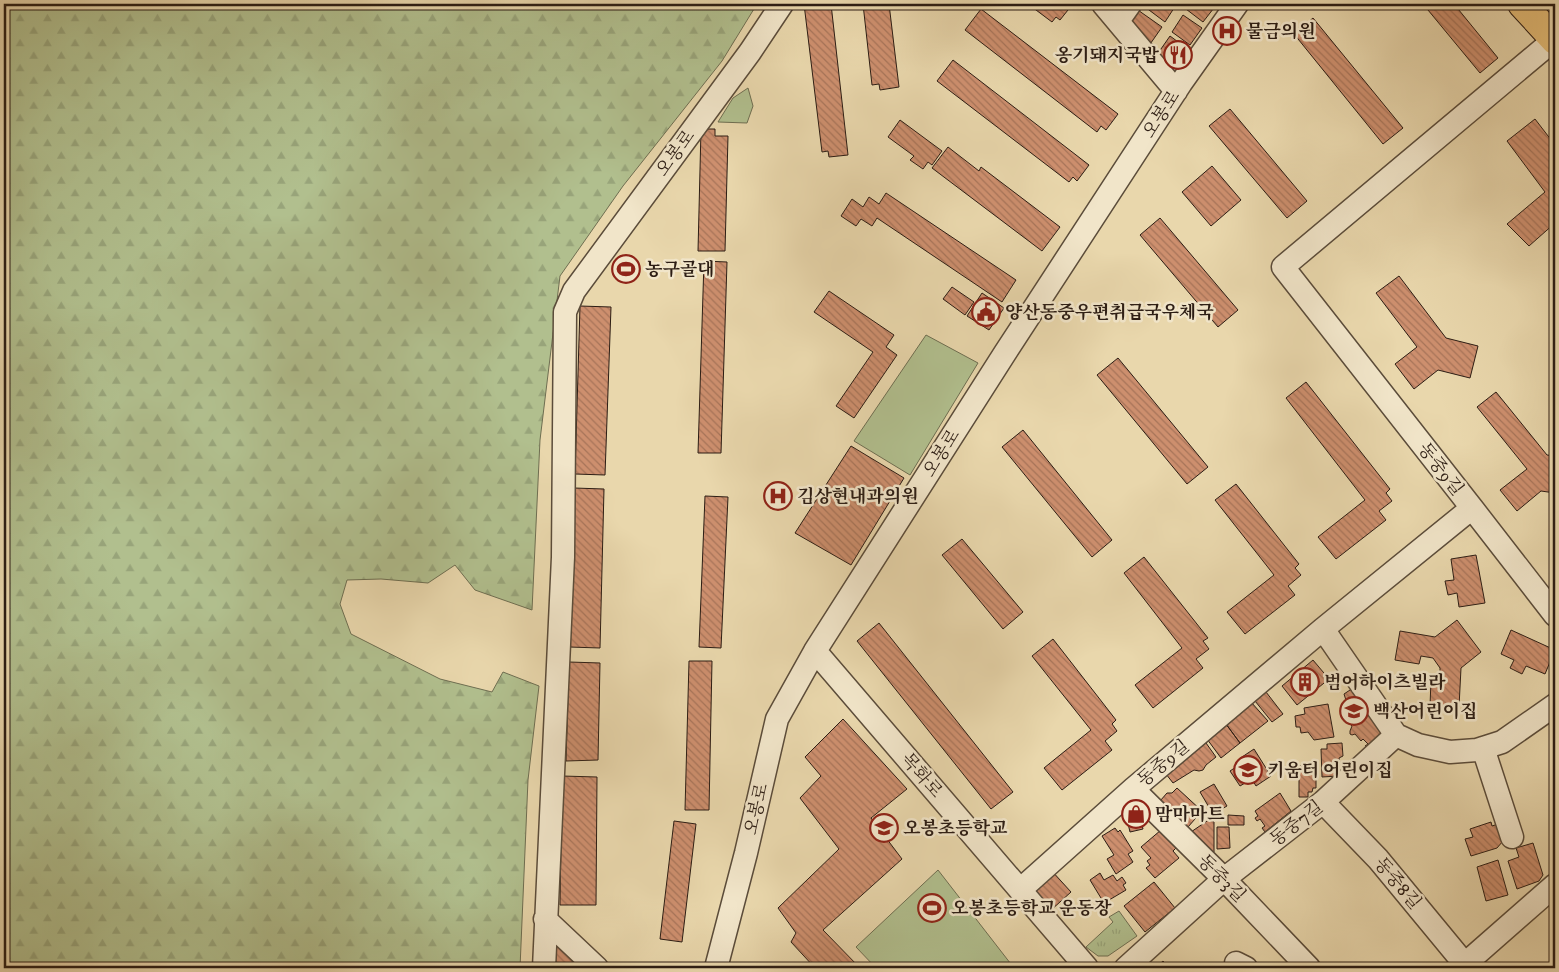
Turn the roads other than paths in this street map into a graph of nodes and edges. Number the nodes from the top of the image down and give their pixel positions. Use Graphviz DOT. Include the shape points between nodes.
graph roads {
  1 [pos="782,4"];
  2 [pos="1103,4"];
  3 [pos="1237,4"];
  4 [pos="1522,4"];
  5 [pos="1547,4"];
  6 [pos="1124,12"];
  7 [pos="1555,13"];
  8 [pos="1555,40"];
  9 [pos="1176,91"];
  10 [pos="1472,508"];
  11 [pos="1555,615"];
  12 [pos="1323,629"];
  13 [pos="815,651"];
  14 [pos="1555,705"];
  15 [pos="1396,735"];
  16 [pos="1483,748"];
  17 [pos="1133,789"];
  18 [pos="1323,802"];
  19 [pos="1512,836"];
  20 [pos="1224,879"];
  21 [pos="1555,885"];
  22 [pos="1020,890"];
  23 [pos="545,919"];
  24 [pos="720,966"];
  25 [pos="1466,966"];
  26 [pos="544,968"];
  27 [pos="597,968"];
  28 [pos="1087,968"];
  29 [pos="1126,968"];
  30 [pos="1309,968"];
  1 -- 23 [label="street, 오봉로" via="574,291 565,312 563,557"];
  2 -- 6 [label="street"];
  3 -- 9 [label="street, 오봉로"];
  4 -- 8 [label="main road"];
  5 -- 7 [label="main road"];
  6 -- 9 [label="street"];
  8 -- 10 [label="street, 동중9길" via="1283,268"];
  9 -- 13 [label="street, 오봉로"];
  10 -- 11 [label="street"];
  10 -- 12 [label="street, 동중9길"];
  12 -- 15 [label="street"];
  12 -- 17 [label="street, 동중9길"];
  13 -- 22 [label="street, 목화로"];
  13 -- 24 [label="street, 오봉로" via="777,719"];
  14 -- 16 [label="street" via="1502,742"];
  15 -- 16 [label="street" via="1418,745 1450,752"];
  15 -- 18 [label="street, 동중7길"];
  16 -- 19 [label="street"];
  17 -- 20 [label="street, 동중3길"];
  17 -- 22 [label="street, 동중9길"];
  18 -- 20 [label="street, 동중7길"];
  18 -- 25 [label="street, 동중8길" via="1378,859"];
  20 -- 29 [label="street, 동중7길"];
  20 -- 30 [label="street, 동중3길"];
  21 -- 25 [label="street"];
  22 -- 28 [label="street, 목화로"];
  23 -- 26 [label="street, 오봉로"];
  23 -- 27 [label="street"];
}
